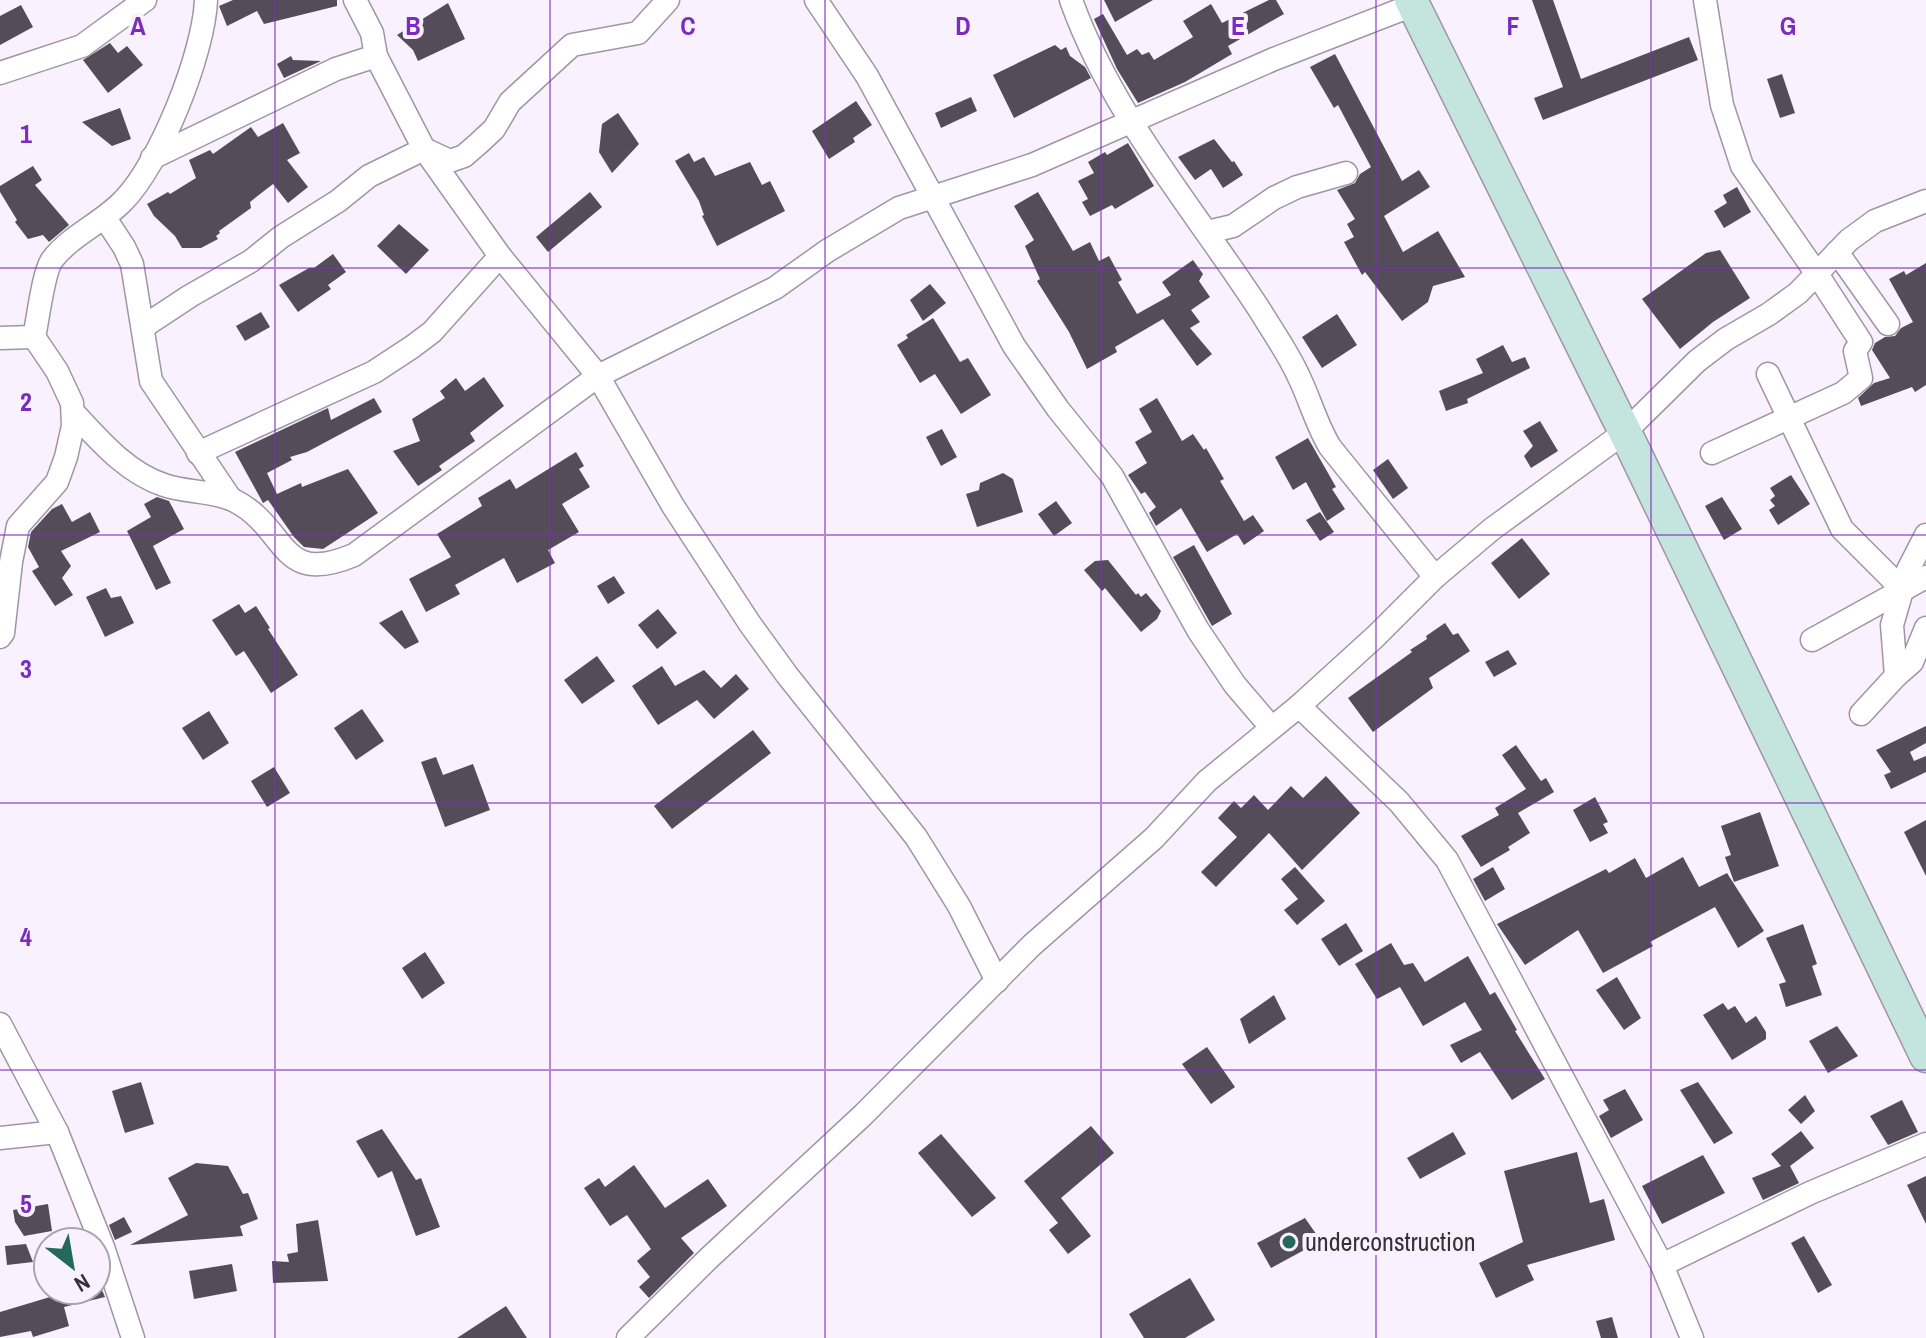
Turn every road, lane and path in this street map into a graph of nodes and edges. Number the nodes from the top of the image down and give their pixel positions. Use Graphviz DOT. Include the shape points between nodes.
graph roads {
  1 [pos="145,0"];
  2 [pos="206,0"];
  3 [pos="355,0"];
  4 [pos="668,0"];
  5 [pos="816,0"];
  6 [pos="1071,0"];
  7 [pos="1705,0"];
  8 [pos="1412,2"];
  9 [pos="376,56"];
  10 [pos="0,73"];
  11 [pos="1132,122"];
  12 [pos="424,149"];
  13 [pos="152,158"];
  14 [pos="1346,173"];
  15 [pos="933,197"];
  16 [pos="1926,201"];
  17 [pos="105,218"];
  18 [pos="1207,232"];
  19 [pos="1837,252"];
  20 [pos="500,256"];
  21 [pos="1817,274"];
  22 [pos="1888,324"];
  23 [pos="143,327"];
  24 [pos="34,337"];
  25 [pos="0,338"];
  26 [pos="1768,374"];
  27 [pos="598,376"];
  28 [pos="74,413"];
  29 [pos="1789,418"];
  30 [pos="1625,432"];
  31 [pos="198,453"];
  32 [pos="1712,453"];
  33 [pos="230,498"];
  34 [pos="1926,535"];
  35 [pos="1435,577"];
  36 [pos="1926,577"];
  37 [pos="1902,589"];
  38 [pos="1926,628"];
  39 [pos="0,637"];
  40 [pos="1812,640"];
  41 [pos="1896,676"];
  42 [pos="1299,706"];
  43 [pos="1861,714"];
  44 [pos="1271,727"];
  45 [pos="997,981"];
  46 [pos="0,1024"];
  47 [pos="1926,1056"];
  48 [pos="57,1132"];
  49 [pos="0,1138"];
  50 [pos="1926,1144"];
  51 [pos="1662,1265"];
  52 [pos="133,1338"];
  53 [pos="628,1338"];
  54 [pos="1692,1338"];
  1 -- 10 [label="street" via="82,46"];
  2 -- 13 [label="street" via="190,68"];
  3 -- 9 [label="street" via="372,33"];
  4 -- 12 [label="street" via="638,33 572,45 510,102 494,129 464,156 450,161"];
  5 -- 15 [label="street" via="867,76"];
  6 -- 11 [label="street" via="1097,66"];
  7 -- 21 [label="street" via="1722,105 1742,166"];
  8 -- 11 [label="street"];
  8 -- 30 [label="main road"];
  9 -- 12 [label="street"];
  9 -- 13 [label="street" via="336,69"];
  11 -- 15 [label="street" via="1032,165"];
  11 -- 18 [label="street"];
  12 -- 20 [label="street"];
  12 -- 23 [label="street" via="369,176 251,261"];
  13 -- 17 [label="street" via="138,184"];
  14 -- 18 [label="street" via="1297,187 1233,226"];
  15 -- 27 [label="street" via="899,208 775,288"];
  15 -- 44 [label="street" via="1014,346 1112,476 1198,630"];
  16 -- 19 [label="street" via="1875,221"];
  17 -- 23 [label="street" via="132,264"];
  17 -- 24 [label="street" via="50,262"];
  18 -- 35 [label="street" via="1298,375 1330,447"];
  19 -- 21 [label="street"];
  19 -- 22 [label="street"];
  20 -- 27 [label="street"];
  20 -- 31 [label="street" via="432,332 374,372"];
  21 -- 29 [label="street" via="1861,342 1855,351 1861,378 1843,393"];
  21 -- 30 [label="street" via="1789,300 1697,361"];
  23 -- 31 [label="street" via="151,381"];
  24 -- 25 [label="street"];
  24 -- 28 [label="street" via="57,371"];
  26 -- 29 [label="street"];
  27 -- 33 [label="street" via="354,555 329,565 294,559 255,515"];
  27 -- 45 [label="street" via="750,624 916,837"];
  28 -- 33 [label="street" via="140,474 164,485"];
  28 -- 39 [label="street" via="57,482 18,526"];
  29 -- 32 [label="street"];
  29 -- 37 [label="street" via="1842,529"];
  30 -- 35 [label="street"];
  30 -- 47 [label="main road"];
  31 -- 33 [label="street"];
  34 -- 37 [label="street"];
  35 -- 42 [label="street"];
  36 -- 37 [label="street"];
  37 -- 40 [label="street"];
  37 -- 41 [label="street" via="1892,625"];
  38 -- 41 [label="street" via="1912,662"];
  41 -- 43 [label="street"];
  42 -- 44 [label="street"];
  42 -- 51 [label="street" via="1399,802 1447,860"];
  44 -- 45 [label="street"];
  45 -- 53 [label="street"];
  46 -- 48 [label="street"];
  48 -- 49 [label="street"];
  48 -- 52 [label="street"];
  50 -- 51 [label="street"];
  51 -- 54 [label="street"];
}
